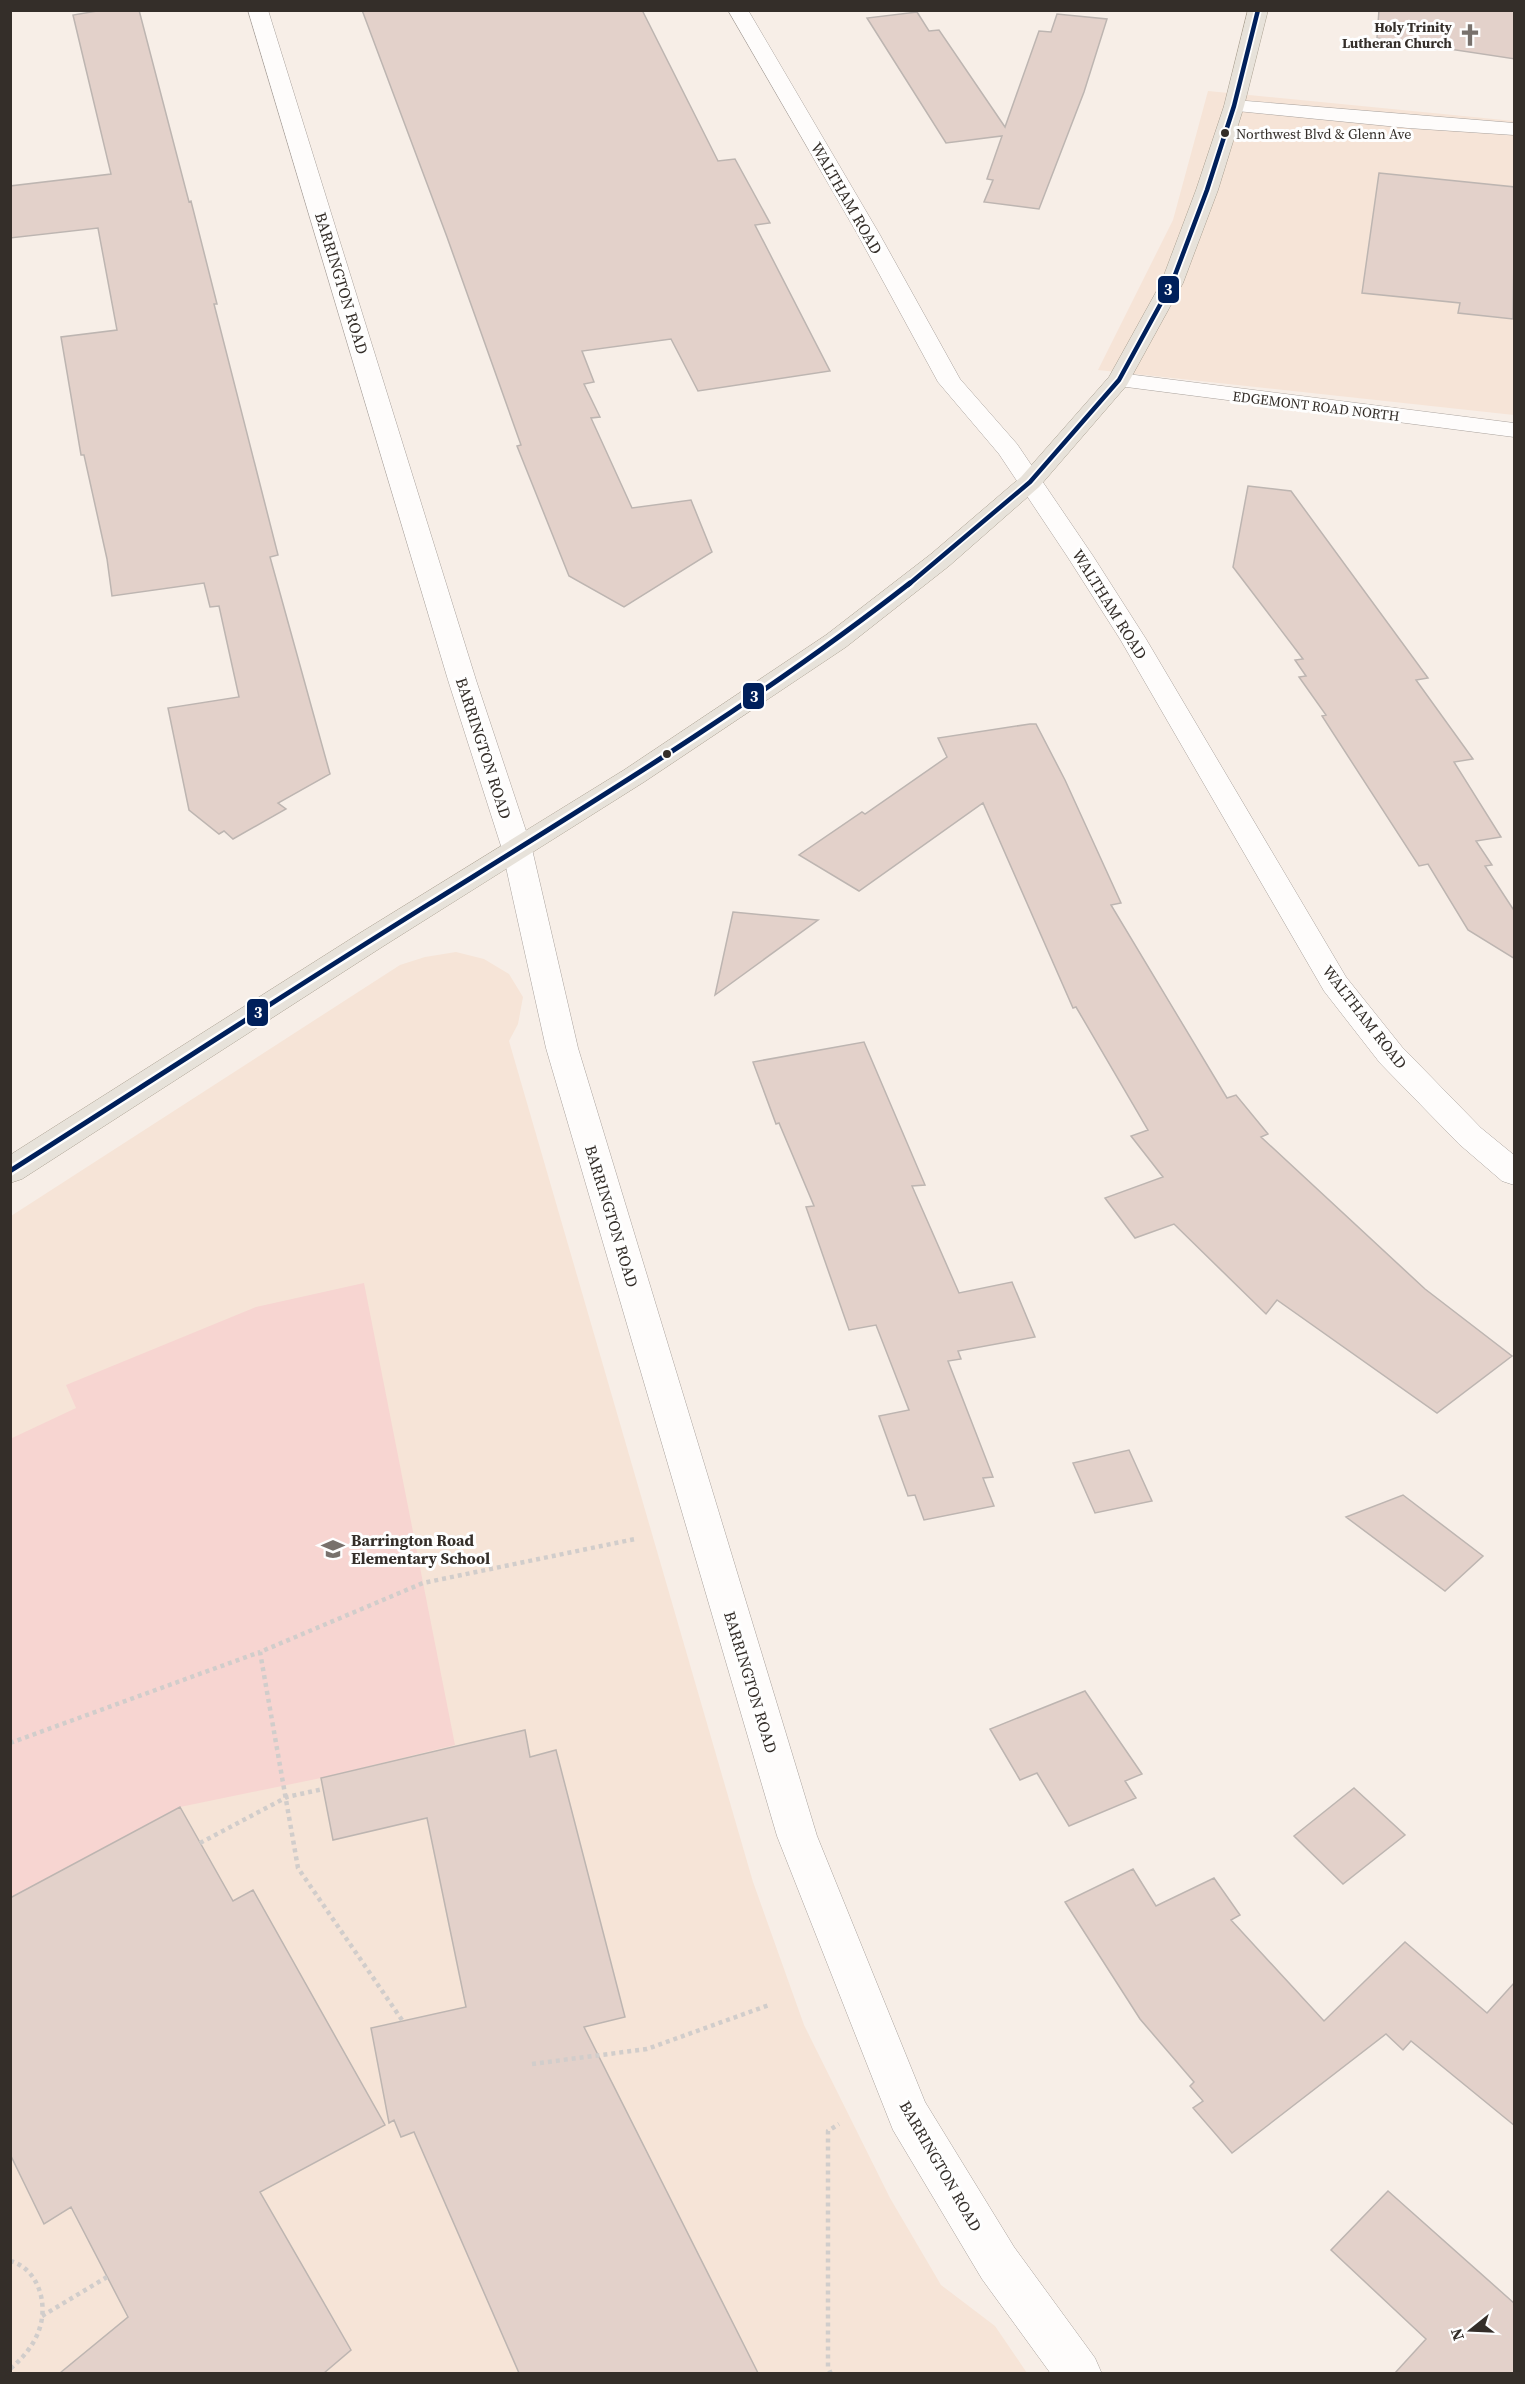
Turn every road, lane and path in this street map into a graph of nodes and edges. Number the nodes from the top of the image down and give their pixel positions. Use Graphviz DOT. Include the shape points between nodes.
graph roads {
  1 [pos="258,10"];
  2 [pos="738,10"];
  3 [pos="1258,10"];
  4 [pos="1234,106"];
  5 [pos="1515,129"];
  6 [pos="1119,380"];
  7 [pos="1515,430"];
  8 [pos="1030,482"];
  9 [pos="517,849"];
  10 [pos="10,1171"];
  11 [pos="1515,1173"];
  12 [pos="636,1539"];
  13 [pos="260,1652"];
  14 [pos="10,1743"];
  15 [pos="323,1790"];
  16 [pos="287,1797"];
  17 [pos="200,1843"];
  18 [pos="769,2005"];
  19 [pos="402,2020"];
  20 [pos="532,2064"];
  21 [pos="839,2124"];
  22 [pos="10,2261"];
  23 [pos="107,2277"];
  24 [pos="41,2316"];
  25 [pos="10,2369"];
  26 [pos="831,2373"];
  27 [pos="1079,2373"];
  1 -- 9 [label="street, BARRINGTON ROAD"];
  2 -- 8 [label="street, WALTHAM ROAD" via="950,382 1008,449"];
  3 -- 4 [label="main road"];
  4 -- 5 [label="street"];
  4 -- 6 [label="main road" via="1172,283"];
  6 -- 7 [label="street, EDGEMONT ROAD NORTH"];
  6 -- 8 [label="main road"];
  8 -- 9 [label="main road" via="940,560 836,641"];
  8 -- 11 [label="street, WALTHAM ROAD" via="1133,639 1335,984 1391,1055 1470,1136"];
  9 -- 10 [label="main road"];
  9 -- 27 [label="street, BARRINGTON ROAD" via="562,1048 797,1836 908,2115 998,2263"];
  12 -- 13 [label="path" via="423,1583"];
  13 -- 14 [label="path"];
  13 -- 16 [label="path"];
  15 -- 16 [label="path"];
  16 -- 17 [label="path"];
  16 -- 19 [label="path" via="298,1868"];
  18 -- 20 [label="path" via="647,2049"];
  21 -- 26 [label="path" via="828,2131"];
  22 -- 24 [label="path" via="16,2261 35,2276"];
  23 -- 24 [label="path"];
  24 -- 25 [label="path" via="41,2325 26,2355"];
}
